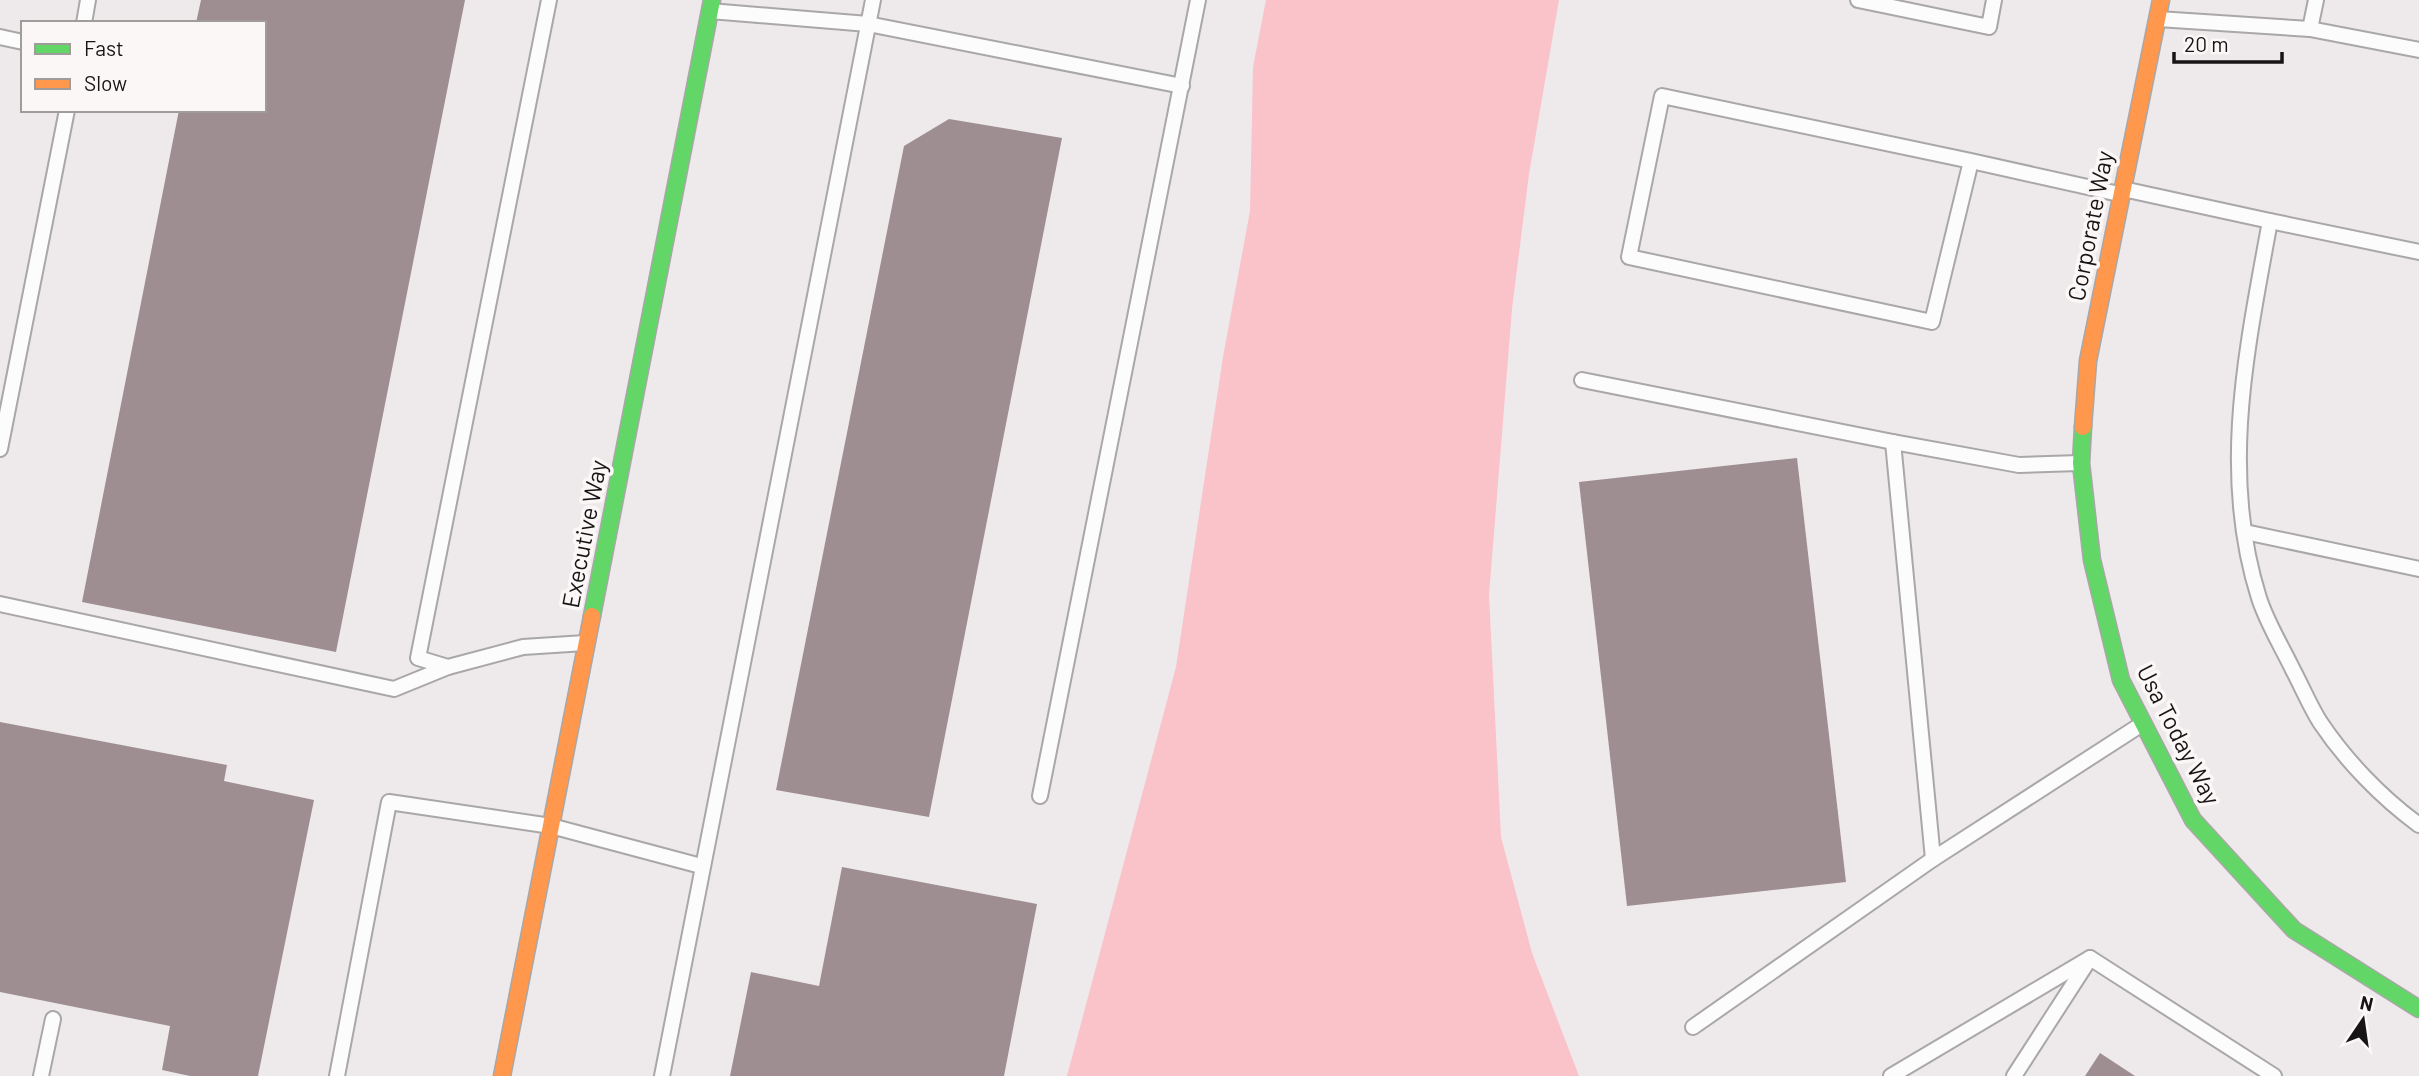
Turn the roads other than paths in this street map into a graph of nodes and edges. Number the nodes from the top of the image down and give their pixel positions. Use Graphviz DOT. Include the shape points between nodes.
graph roads {
  1 [pos="88,0"];
  2 [pos="549,0"];
  3 [pos="873,0"];
  4 [pos="1198,0"];
  5 [pos="1858,0"];
  6 [pos="1994,0"];
  7 [pos="2161,0"];
  8 [pos="2316,0"];
  9 [pos="711,6"];
  10 [pos="2157,19"];
  11 [pos="84,21"];
  12 [pos="868,24"];
  13 [pos="2310,29"];
  14 [pos="0,37"];
  15 [pos="21,42"];
  16 [pos="2419,50"];
  17 [pos="1182,86"];
  18 [pos="67,112"];
  19 [pos="1971,160"];
  20 [pos="2120,192"];
  21 [pos="2270,221"];
  22 [pos="2419,252"];
  23 [pos="1582,380"];
  24 [pos="1893,442"];
  25 [pos="0,449"];
  26 [pos="2081,463"];
  27 [pos="2245,531"];
  28 [pos="2419,569"];
  29 [pos="0,604"];
  30 [pos="587,643"];
  31 [pos="448,667"];
  32 [pos="2143,723"];
  33 [pos="1040,796"];
  34 [pos="2419,825"];
  35 [pos="551,826"];
  36 [pos="1933,859"];
  37 [pos="701,866"];
  38 [pos="2090,958"];
  39 [pos="2419,1009"];
  40 [pos="52,1019"];
  41 [pos="1693,1027"];
  42 [pos="41,1076"];
  43 [pos="337,1076"];
  44 [pos="502,1076"];
  45 [pos="662,1076"];
  46 [pos="1891,1076"];
  47 [pos="2014,1076"];
  48 [pos="2274,1076"];
  1 -- 11 [label="lane"];
  2 -- 31 [label="lane" via="418,658"];
  3 -- 12 [label="lane"];
  4 -- 17 [label="lane"];
  5 -- 6 [label="lane" via="1989,27"];
  7 -- 10 [label="street, Corporate Way"];
  8 -- 13 [label="lane"];
  9 -- 12 [label="lane"];
  9 -- 30 [label="street, Executive Way"];
  10 -- 13 [label="lane"];
  10 -- 20 [label="street, Corporate Way"];
  12 -- 17 [label="lane"];
  12 -- 37 [label="lane"];
  13 -- 16 [label="lane"];
  14 -- 15 [label="lane"];
  17 -- 33 [label="lane"];
  18 -- 25 [label="lane"];
  19 -- 19 [label="lane" via="1662,96 1629,257 1931,322"];
  19 -- 20 [label="lane"];
  20 -- 21 [label="lane"];
  20 -- 26 [label="street, Corporate Way" via="2088,361"];
  21 -- 22 [label="lane"];
  21 -- 27 [label="lane" via="2246,353 2238,437 2238,492"];
  23 -- 24 [label="lane"];
  24 -- 26 [label="lane" via="2019,465"];
  24 -- 36 [label="lane"];
  26 -- 32 [label="street, Usa Today Way" via="2095,573 2121,680"];
  27 -- 28 [label="lane"];
  27 -- 34 [label="lane" via="2259,600 2320,722 2360,771"];
  29 -- 31 [label="lane" via="394,689"];
  30 -- 31 [label="lane" via="523,647"];
  30 -- 35 [label="street, Executive Way"];
  32 -- 36 [label="lane"];
  32 -- 39 [label="street, Usa Today Way" via="2193,820 2294,930"];
  35 -- 37 [label="lane"];
  35 -- 43 [label="lane" via="389,802"];
  35 -- 44 [label="street, Executive Way"];
  36 -- 41 [label="lane"];
  37 -- 45 [label="lane"];
  38 -- 46 [label="lane"];
  38 -- 47 [label="lane"];
  38 -- 48 [label="lane"];
  40 -- 42 [label="lane"];
}
